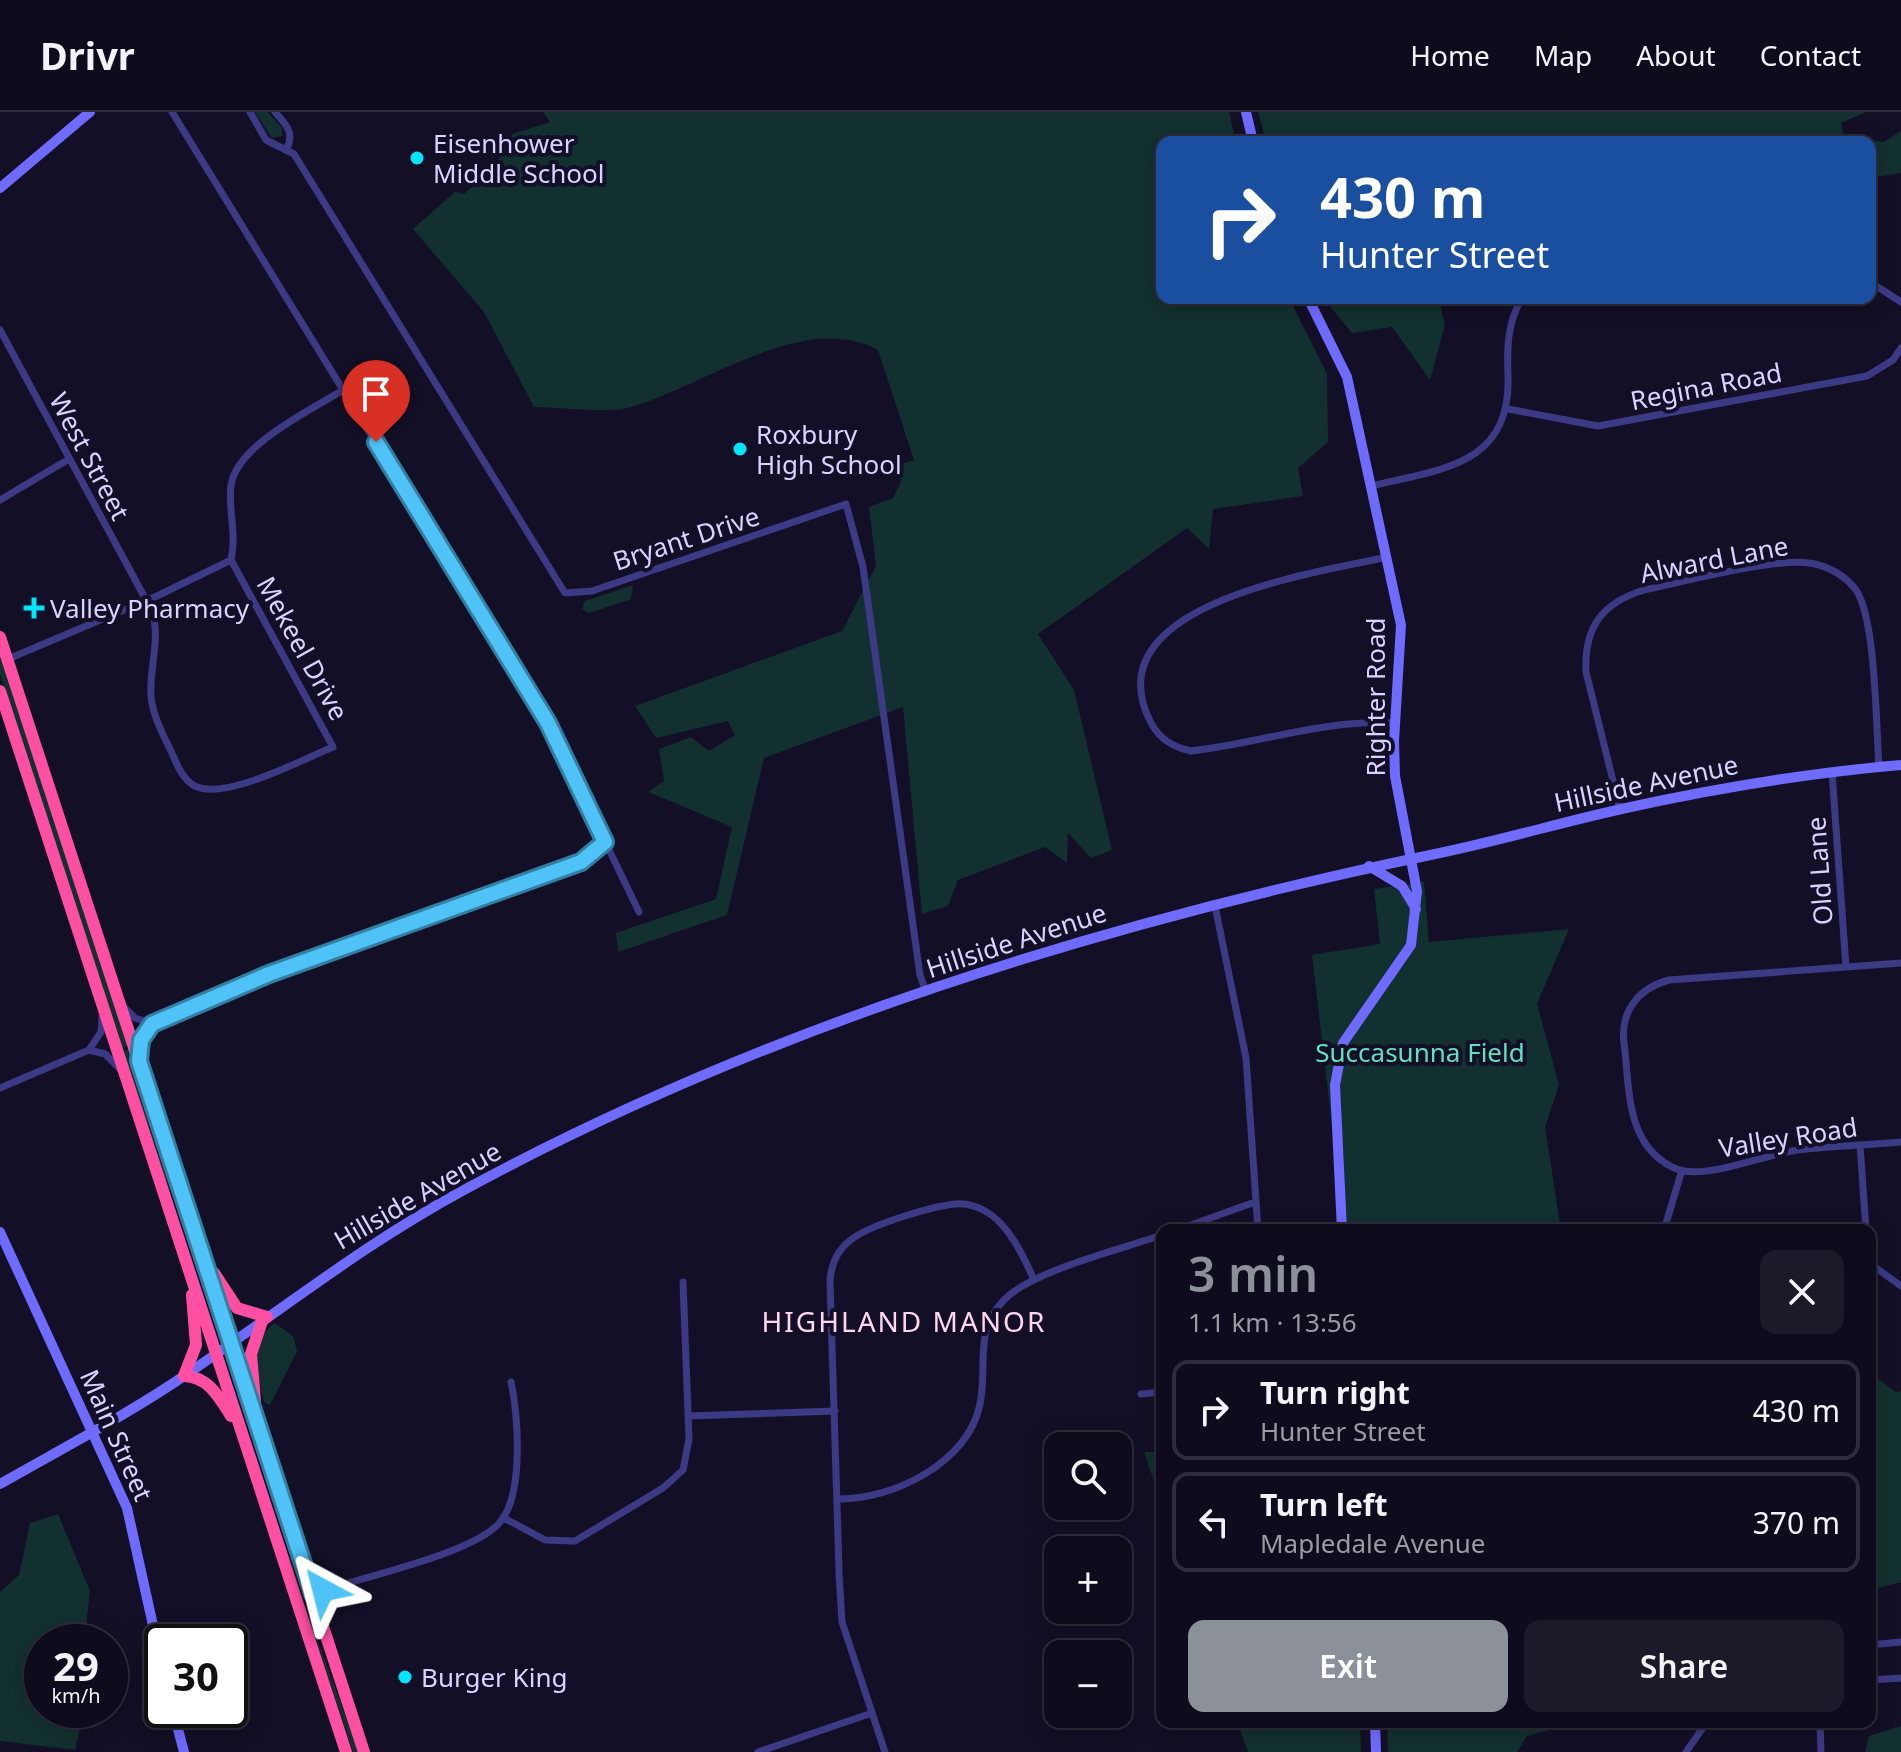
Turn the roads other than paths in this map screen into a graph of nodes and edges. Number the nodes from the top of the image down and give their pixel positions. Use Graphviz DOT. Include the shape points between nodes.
graph roads {
  1 [pos="90,112"];
  2 [pos="172,112"];
  3 [pos="250,112"];
  4 [pos="275,112"];
  5 [pos="1246,112"];
  6 [pos="1252,136"];
  7 [pos="287,148"];
  8 [pos="0,188"];
  9 [pos="1876,286"];
  10 [pos="1901,302"];
  11 [pos="1311,304"];
  12 [pos="1520,304"];
  13 [pos="0,330"];
  14 [pos="1901,348"];
  15 [pos="343,390"];
  16 [pos="1508,409"];
  17 [pos="69,459"];
  18 [pos="1371,486"];
  19 [pos="0,500"];
  20 [pos="1387,557"];
  21 [pos="231,560"];
  22 [pos="146,600"];
  23 [pos="0,637"];
  24 [pos="8,659"];
  25 [pos="0,691"];
  26 [pos="1395,723"];
  27 [pos="1901,765"];
  28 [pos="1879,767"];
  29 [pos="1832,772"];
  30 [pos="1620,809"];
  31 [pos="605,842"];
  32 [pos="1411,858"];
  33 [pos="1369,866"];
  34 [pos="1215,906"];
  35 [pos="1417,911"];
  36 [pos="639,912"];
  37 [pos="1901,963"];
  38 [pos="1846,967"];
  39 [pos="926,992"];
  40 [pos="119,1001"];
  41 [pos="102,1004"];
  42 [pos="152,1024"];
  43 [pos="89,1050"];
  44 [pos="139,1061"];
  45 [pos="126,1078"];
  46 [pos="0,1088"];
  47 [pos="1901,1142"];
  48 [pos="1860,1145"];
  49 [pos="1682,1170"];
  50 [pos="1255,1202"];
  51 [pos="1194,1224"];
  52 [pos="1257,1224"];
  53 [pos="1342,1224"];
  54 [pos="1666,1224"];
  55 [pos="1866,1224"];
  56 [pos="0,1232"];
  57 [pos="1156,1237"];
  58 [pos="200,1248"];
  59 [pos="189,1268"];
  60 [pos="1876,1268"];
  61 [pos="1034,1280"];
  62 [pos="683,1282"];
  63 [pos="1901,1286"];
  64 [pos="264,1319"];
  65 [pos="231,1344"];
  66 [pos="216,1354"];
  67 [pos="184,1376"];
  68 [pos="511,1382"];
  69 [pos="1156,1393"];
  70 [pos="1141,1394"];
  71 [pos="835,1411"];
  72 [pos="688,1416"];
  73 [pos="254,1417"];
  74 [pos="91,1433"];
  75 [pos="242,1434"];
  76 [pos="0,1484"];
  77 [pos="838,1499"];
  78 [pos="504,1518"];
  79 [pos="313,1594"];
  80 [pos="153,1624"];
  81 [pos="1901,1642"];
  82 [pos="1876,1644"];
  83 [pos="1901,1678"];
  84 [pos="1876,1680"];
  85 [pos="872,1713"];
  86 [pos="178,1728"];
  87 [pos="1375,1728"];
  88 [pos="1703,1728"];
  89 [pos="1820,1728"];
  90 [pos="184,1752"];
  91 [pos="346,1752"];
  92 [pos="364,1752"];
  93 [pos="758,1752"];
  94 [pos="885,1752"];
  95 [pos="1376,1752"];
  96 [pos="1686,1752"];
  97 [pos="1821,1752"];
  1 -- 8 [label="main road"];
  2 -- 15 [label="street"];
  3 -- 7 [label="street, Bryant Drive" via="266,140"];
  4 -- 7 [label="street, Bryant Drive" via="289,129"];
  5 -- 6 [label="main road"];
  7 -- 39 [label="street, Bryant Drive" via="565,593 592,591 846,504 863,567"];
  9 -- 10 [label="street"];
  11 -- 18 [label="main road, Righter Road" via="1347,377"];
  12 -- 16 [label="street" via="1509,330"];
  13 -- 17 [label="street, West Street"];
  14 -- 16 [label="street, Regina Road" via="1893,360 1867,376 1639,420 1598,426"];
  15 -- 21 [label="street" via="240,461 231,488"];
  15 -- 31 [label="street" via="548,723"];
  16 -- 18 [label="street" via="1494,436 1475,455 1447,468"];
  17 -- 19 [label="street"];
  17 -- 22 [label="street, West Street"];
  18 -- 20 [label="main road, Righter Road"];
  20 -- 26 [label="main road, Righter Road" via="1402,643"];
  20 -- 26 [label="street" via="1226,596 1152,646 1140,680 1158,737 1191,751 1321,725"];
  21 -- 22 [label="street"];
  21 -- 22 [label="street, Mekeel Drive" via="333,747 224,790 190,783 154,713 156,631"];
  22 -- 24 [label="street"];
  23 -- 24 [label="highway"];
  24 -- 40 [label="highway"];
  25 -- 41 [label="highway"];
  26 -- 32 [label="main road, Righter Road" via="1395,776"];
  27 -- 28 [label="main road, Hillside Avenue"];
  28 -- 29 [label="main road, Hillside Avenue"];
  28 -- 30 [label="street, Alward Lane" via="1867,623 1857,591 1825,567 1798,562 1644,590 1624,597 1595,620 1585,650 1586,672"];
  29 -- 30 [label="main road, Hillside Avenue"];
  29 -- 38 [label="street, Old Lane"];
  30 -- 32 [label="main road, Hillside Avenue"];
  31 -- 36 [label="street"];
  31 -- 42 [label="street" via="581,862 269,974"];
  32 -- 33 [label="main road, Hillside Avenue"];
  32 -- 35 [label="main road, Righter Road"];
  33 -- 34 [label="main road, Hillside Avenue"];
  33 -- 35 [label="main road" via="1402,886"];
  34 -- 39 [label="main road, Hillside Avenue" via="1080,941"];
  34 -- 50 [label="street" via="1246,1058"];
  35 -- 53 [label="main road, Righter Road" via="1411,945 1351,1029 1338,1063"];
  37 -- 38 [label="street"];
  38 -- 49 [label="street" via="1669,980 1633,1001 1624,1037 1634,1118 1650,1149"];
  39 -- 64 [label="main road, Hillside Avenue" via="699,1076 553,1144 391,1231"];
  40 -- 42 [label="street" via="135,1018"];
  40 -- 44 [label="highway"];
  41 -- 43 [label="street" via="101,1032"];
  41 -- 45 [label="highway"];
  42 -- 44 [label="street" via="141,1040"];
  43 -- 45 [label="street" via="106,1055"];
  43 -- 46 [label="street"];
  44 -- 58 [label="highway"];
  45 -- 59 [label="highway"];
  47 -- 48 [label="street, Valley Road"];
  48 -- 49 [label="street, Valley Road" via="1797,1150 1697,1172"];
  48 -- 55 [label="street"];
  49 -- 54 [label="street"];
  50 -- 51 [label="street"];
  50 -- 52 [label="street"];
  56 -- 74 [label="main road, Main Street"];
  57 -- 61 [label="street"];
  58 -- 64 [label="highway" via="233,1304"];
  58 -- 65 [label="highway"];
  59 -- 66 [label="highway"];
  59 -- 67 [label="highway" via="196,1345"];
  60 -- 63 [label="street"];
  61 -- 71 [label="street" via="1004,1228 989,1213 968,1204 944,1206 853,1237 831,1272"];
  61 -- 77 [label="street" via="1004,1300 986,1325 981,1399 963,1441 891,1491"];
  62 -- 72 [label="street"];
  64 -- 65 [label="main road, Hillside Avenue"];
  64 -- 73 [label="highway" via="251,1354"];
  65 -- 66 [label="main road, Hillside Avenue"];
  65 -- 73 [label="highway"];
  66 -- 67 [label="main road, Hillside Avenue"];
  66 -- 75 [label="highway"];
  67 -- 74 [label="main road, Hillside Avenue"];
  67 -- 75 [label="highway" via="211,1387"];
  68 -- 78 [label="street" via="517,1410 514,1483"];
  69 -- 70 [label="street"];
  71 -- 72 [label="street"];
  71 -- 77 [label="street"];
  72 -- 78 [label="street" via="683,1470 588,1536 545,1540"];
  73 -- 79 [label="highway"];
  74 -- 76 [label="main road, Hillside Avenue"];
  74 -- 80 [label="main road, Main Street" via="133,1527"];
  75 -- 91 [label="highway"];
  77 -- 85 [label="street" via="842,1622"];
  78 -- 79 [label="street" via="479,1540"];
  79 -- 92 [label="highway"];
  81 -- 82 [label="street"];
  83 -- 84 [label="street"];
  85 -- 93 [label="street"];
  85 -- 94 [label="street"];
  86 -- 90 [label="main road"];
  87 -- 95 [label="main road"];
  88 -- 96 [label="street"];
  89 -- 97 [label="street"];
}
